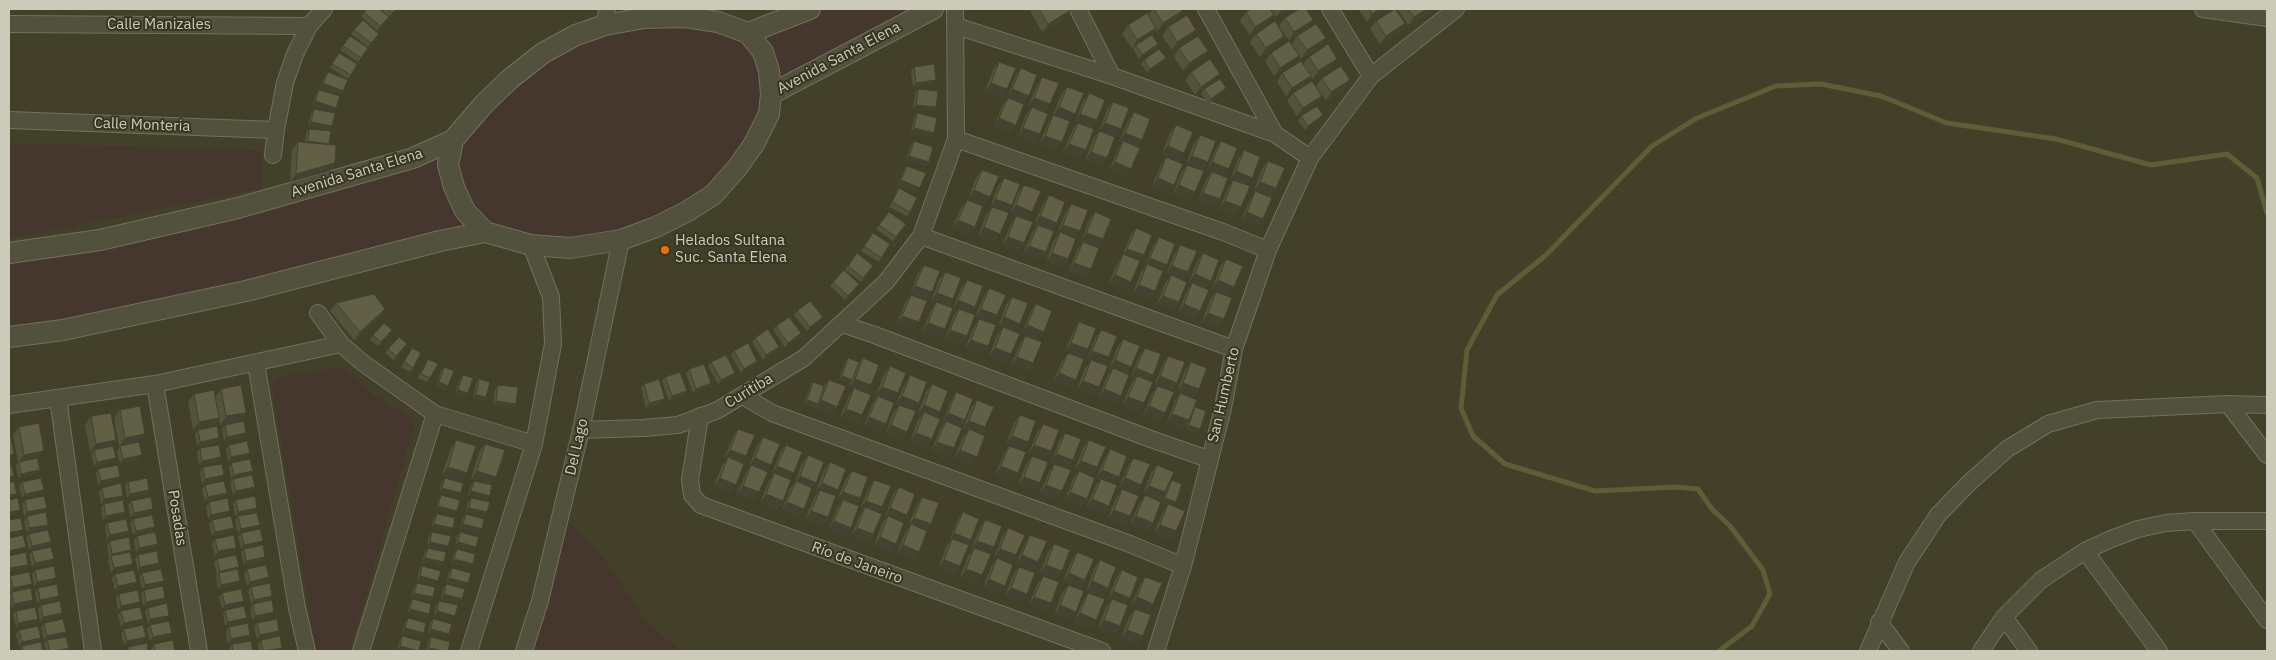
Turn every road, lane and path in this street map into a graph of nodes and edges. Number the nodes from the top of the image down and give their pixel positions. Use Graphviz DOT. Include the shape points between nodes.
graph roads {
  1 [pos="324,9"];
  2 [pos="810,9"];
  3 [pos="933,9"];
  4 [pos="955,9"];
  5 [pos="1078,9"];
  6 [pos="1206,9"];
  7 [pos="1330,9"];
  8 [pos="1456,9"];
  9 [pos="2203,9"];
  10 [pos="684,13"];
  11 [pos="606,17"];
  12 [pos="2267,18"];
  13 [pos="9,24"];
  14 [pos="308,26"];
  15 [pos="956,26"];
  16 [pos="748,33"];
  17 [pos="1112,76"];
  18 [pos="1371,76"];
  19 [pos="771,94"];
  20 [pos="9,120"];
  21 [pos="276,130"];
  22 [pos="1275,134"];
  23 [pos="956,139"];
  24 [pos="454,140"];
  25 [pos="273,155"];
  26 [pos="1310,158"];
  27 [pos="485,232"];
  28 [pos="921,236"];
  29 [pos="621,240"];
  30 [pos="532,245"];
  31 [pos="1268,250"];
  32 [pos="9,253"];
  33 [pos="318,313"];
  34 [pos="842,324"];
  35 [pos="9,337"];
  36 [pos="341,344"];
  37 [pos="1234,349"];
  38 [pos="256,363"];
  39 [pos="155,384"];
  40 [pos="743,396"];
  41 [pos="58,398"];
  42 [pos="2228,404"];
  43 [pos="9,405"];
  44 [pos="2267,405"];
  45 [pos="435,414"];
  46 [pos="700,416"];
  47 [pos="581,430"];
  48 [pos="534,444"];
  49 [pos="2267,455"];
  50 [pos="1208,459"];
  51 [pos="2195,521"];
  52 [pos="2267,521"];
  53 [pos="2085,550"];
  54 [pos="1183,566"];
  55 [pos="2004,617"];
  56 [pos="2267,620"];
  57 [pos="1879,622"];
  58 [pos="1158,645"];
  59 [pos="93,651"];
  60 [pos="199,651"];
  61 [pos="307,651"];
  62 [pos="361,651"];
  63 [pos="469,651"];
  64 [pos="524,651"];
  65 [pos="1102,651"];
  66 [pos="1868,651"];
  67 [pos="1901,651"];
  68 [pos="1981,651"];
  69 [pos="2029,651"];
  70 [pos="2159,651"];
  1 -- 14 [label="street"];
  2 -- 16 [label="street"];
  3 -- 19 [label="street, Avenida Santa Elena"];
  4 -- 15 [label="street, Curitiba"];
  5 -- 17 [label="street"];
  6 -- 22 [label="street"];
  7 -- 18 [label="street"];
  8 -- 18 [label="street, San Humberto"];
  9 -- 12 [label="street"];
  10 -- 11 [label="street, Avenida Santa Elena" via="644,18"];
  10 -- 16 [label="street, Avenida Santa Elena"];
  11 -- 24 [label="street, Avenida Santa Elena" via="543,53 510,79"];
  13 -- 14 [label="street, Calle Manizales"];
  14 -- 21 [label="street" via="285,84"];
  15 -- 17 [label="street"];
  15 -- 23 [label="street, Curitiba"];
  16 -- 19 [label="street" via="763,52"];
  17 -- 22 [label="street"];
  18 -- 26 [label="street, San Humberto"];
  19 -- 29 [label="street" via="769,114 754,144 713,195 656,227"];
  20 -- 21 [label="street, Calle Monteria"];
  21 -- 25 [label="street"];
  22 -- 26 [label="street"];
  23 -- 28 [label="street, Curitiba"];
  23 -- 31 [label="street"];
  24 -- 27 [label="street" via="448,165 454,187 465,211"];
  24 -- 32 [label="street, Avenida Santa Elena" via="413,158 238,208 100,240"];
  26 -- 31 [label="street, San Humberto"];
  27 -- 30 [label="street"];
  27 -- 35 [label="street" via="236,293 63,330"];
  28 -- 34 [label="street, Curitiba" via="886,282"];
  28 -- 37 [label="street"];
  29 -- 30 [label="street" via="570,248"];
  29 -- 47 [label="street, Del Lago"];
  30 -- 48 [label="street" via="551,297 553,344"];
  31 -- 37 [label="street, San Humberto"];
  33 -- 36 [label="street"];
  34 -- 40 [label="street, Curitiba" via="804,358"];
  34 -- 50 [label="street"];
  36 -- 38 [label="street"];
  36 -- 45 [label="street" via="393,386"];
  37 -- 50 [label="street, San Humberto" via="1223,408"];
  38 -- 39 [label="street"];
  38 -- 61 [label="street"];
  39 -- 41 [label="street"];
  39 -- 60 [label="street, Posadas"];
  40 -- 46 [label="street, Curitiba"];
  40 -- 54 [label="street" via="772,413"];
  41 -- 43 [label="street"];
  41 -- 59 [label="street"];
  42 -- 44 [label="street"];
  42 -- 49 [label="street"];
  42 -- 57 [label="street" via="2097,410 2048,424 2015,444 1938,515 1907,562"];
  45 -- 48 [label="street"];
  45 -- 62 [label="street"];
  46 -- 47 [label="street, Curitiba" via="678,425"];
  46 -- 65 [label="street, Río de Janeiro" via="690,480 692,495 701,505"];
  47 -- 64 [label="street, Del Lago" via="540,602"];
  48 -- 63 [label="street"];
  50 -- 54 [label="street, San Humberto"];
  51 -- 52 [label="street"];
  51 -- 53 [label="street" via="2138,529"];
  51 -- 56 [label="street"];
  53 -- 55 [label="street" via="2041,580"];
  53 -- 70 [label="street"];
  54 -- 58 [label="street, San Humberto"];
  55 -- 68 [label="street"];
  55 -- 69 [label="street"];
  57 -- 66 [label="street"];
  57 -- 67 [label="street"];
}
